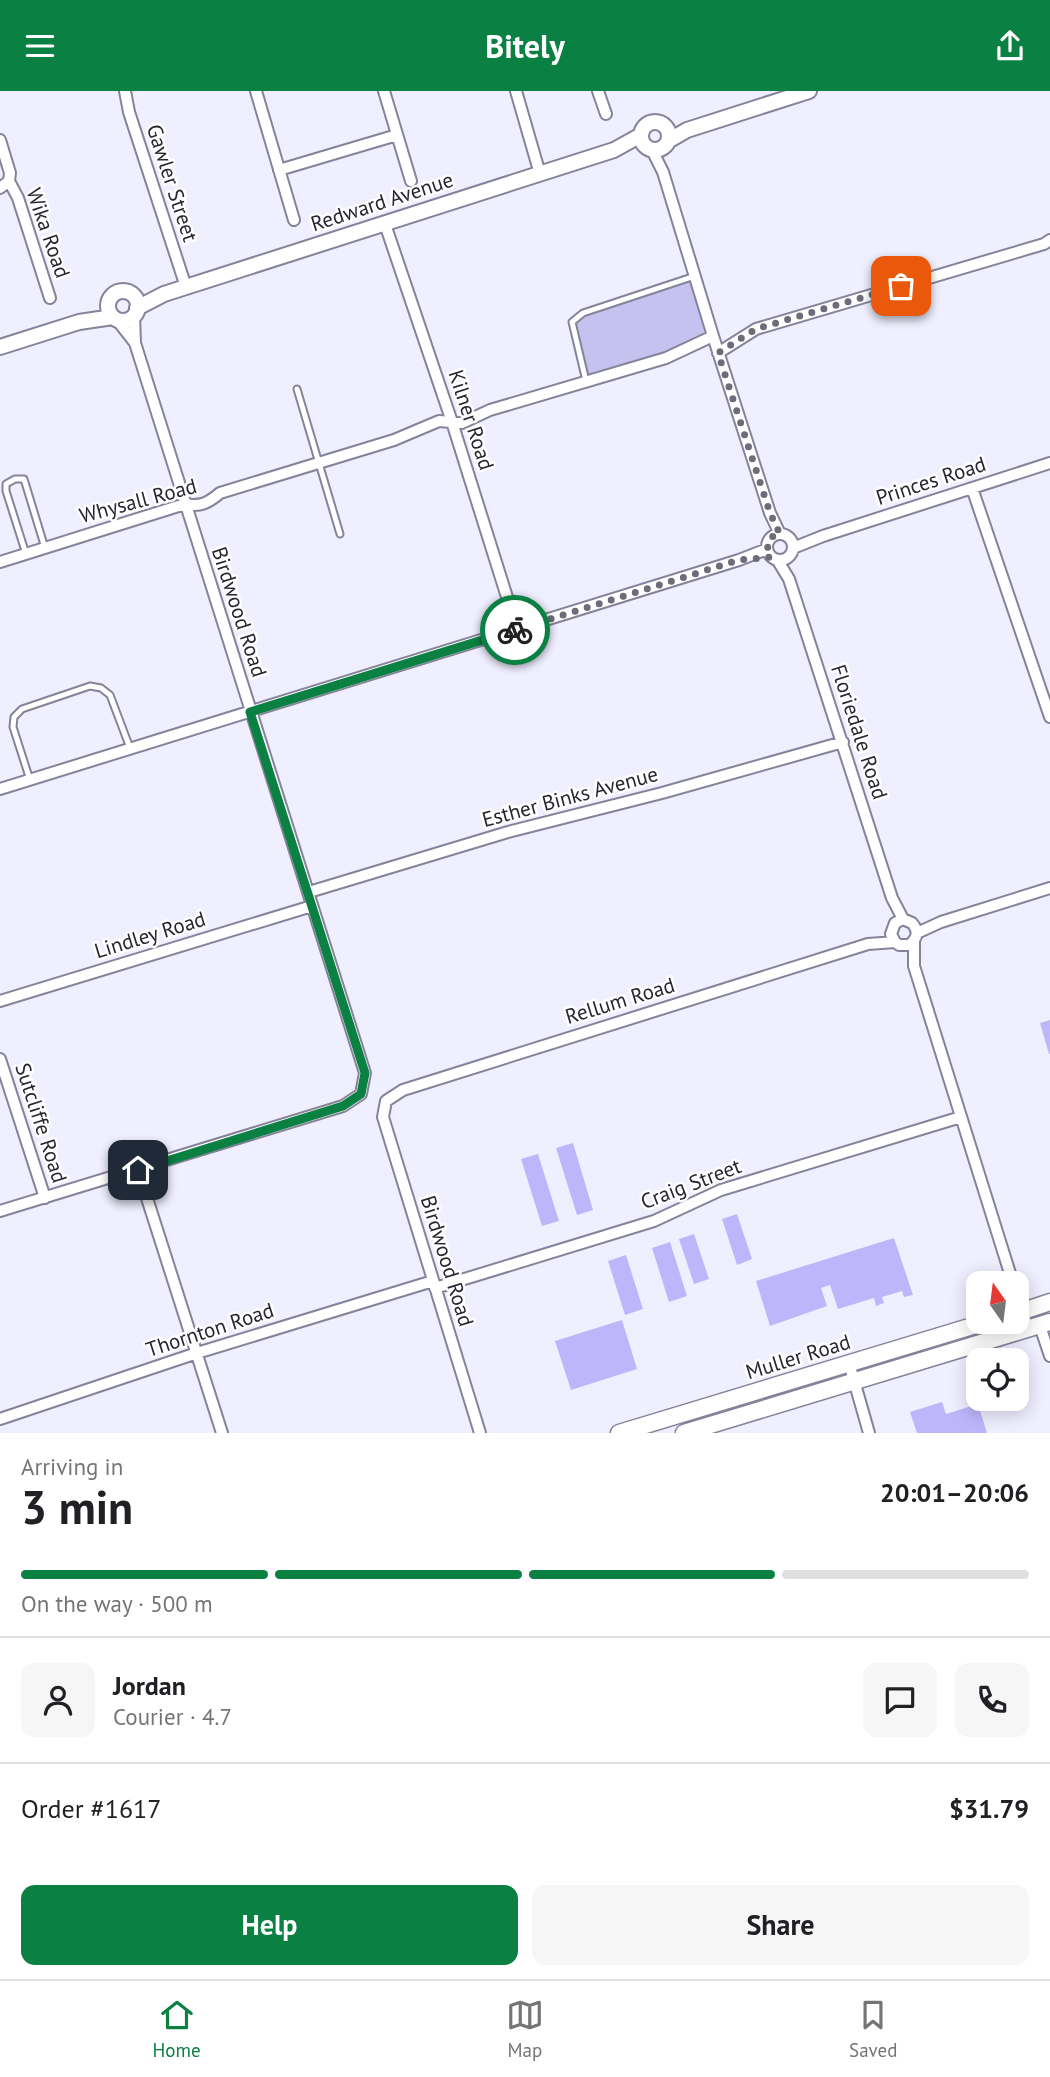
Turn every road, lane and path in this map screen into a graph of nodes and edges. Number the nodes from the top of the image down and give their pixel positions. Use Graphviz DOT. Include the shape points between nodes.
graph roads {
  1 [pos="125,91"];
  2 [pos="256,91"];
  3 [pos="384,91"];
  4 [pos="516,91"];
  5 [pos="598,91"];
  6 [pos="808,91"];
  7 [pos="606,114"];
  8 [pos="663,125"];
  9 [pos="687,130"];
  10 [pos="397,135"];
  11 [pos="0,140"];
  12 [pos="654,144"];
  13 [pos="279,170"];
  14 [pos="540,174"];
  15 [pos="411,181"];
  16 [pos="5,184"];
  17 [pos="294,220"];
  18 [pos="385,224"];
  19 [pos="1050,240"];
  20 [pos="695,276"];
  21 [pos="186,287"];
  22 [pos="50,298"];
  23 [pos="109,303"];
  24 [pos="135,306"];
  25 [pos="115,319"];
  26 [pos="79,322"];
  27 [pos="713,336"];
  28 [pos="135,343"];
  29 [pos="0,347"];
  30 [pos="718,353"];
  31 [pos="586,381"];
  32 [pos="297,389"];
  33 [pos="452,422"];
  34 [pos="318,463"];
  35 [pos="1050,463"];
  36 [pos="972,488"];
  37 [pos="185,504"];
  38 [pos="340,534"];
  39 [pos="45,548"];
  40 [pos="780,548"];
  41 [pos="26,554"];
  42 [pos="0,562"];
  43 [pos="517,629"];
  44 [pos="1050,671"];
  45 [pos="1037,675"];
  46 [pos="250,712"];
  47 [pos="1050,717"];
  48 [pos="843,742"];
  49 [pos="130,749"];
  50 [pos="30,780"];
  51 [pos="0,789"];
  52 [pos="1050,888"];
  53 [pos="309,892"];
  54 [pos="312,906"];
  55 [pos="905,928"];
  56 [pos="868,944"];
  57 [pos="897,944"];
  58 [pos="914,966"];
  59 [pos="0,1001"];
  60 [pos="0,1059"];
  61 [pos="386,1101"];
  62 [pos="961,1117"];
  63 [pos="138,1170"];
  64 [pos="45,1199"];
  65 [pos="0,1211"];
  66 [pos="1009,1271"];
  67 [pos="434,1284"];
  68 [pos="1050,1302"];
  69 [pos="1029,1309"];
  70 [pos="1039,1326"];
  71 [pos="966,1328"];
  72 [pos="197,1353"];
  73 [pos="1050,1356"];
  74 [pos="849,1363"];
  75 [pos="853,1381"];
  76 [pos="0,1419"];
  77 [pos="222,1433"];
  78 [pos="480,1433"];
  79 [pos="619,1433"];
  80 [pos="684,1433"];
  81 [pos="869,1433"];
  1 -- 21 [label="street, Gawler Street"];
  2 -- 13 [label="street"];
  3 -- 10 [label="street"];
  4 -- 14 [label="street"];
  5 -- 7 [label="street"];
  6 -- 9 [label="street, Redward Avenue"];
  8 -- 9 [label="street, Redward Avenue"];
  8 -- 12 [label="street" via="668,131"];
  8 -- 12 [label="street" via="650,123 643,130"];
  9 -- 12 [label="street, Redward Avenue"];
  10 -- 13 [label="street"];
  10 -- 15 [label="street"];
  11 -- 16 [label="street, Wika Road" via="10,173"];
  12 -- 14 [label="street, Redward Avenue"];
  12 -- 20 [label="street, Floriedale Road"];
  13 -- 17 [label="street"];
  14 -- 18 [label="street, Redward Avenue"];
  16 -- 22 [label="street, Wika Road" via="18,198"];
  18 -- 21 [label="street, Redward Avenue"];
  18 -- 33 [label="street, Kilner Road"];
  19 -- 30 [label="street" via="756,329"];
  20 -- 27 [label="street, Floriedale Road"];
  20 -- 31 [label="lane" via="583,313 572,322"];
  21 -- 24 [label="street, Redward Avenue"];
  23 -- 24 [label="street" via="125,292"];
  23 -- 25 [label="street"];
  23 -- 26 [label="street"];
  24 -- 25 [label="street" via="127,320"];
  24 -- 28 [label="street, Birdwood Road"];
  25 -- 26 [label="street"];
  25 -- 28 [label="street, Birdwood Road"];
  26 -- 29 [label="street"];
  27 -- 30 [label="street, Floriedale Road"];
  27 -- 31 [label="street, Whysall Road" via="666,358"];
  28 -- 37 [label="street, Birdwood Road"];
  30 -- 40 [label="street, Floriedale Road"];
  31 -- 33 [label="street, Whysall Road" via="462,423"];
  32 -- 34 [label="lane"];
  33 -- 34 [label="street, Whysall Road" via="439,421"];
  33 -- 43 [label="street, Kilner Road"];
  34 -- 37 [label="street, Whysall Road" via="220,493 207,504"];
  34 -- 38 [label="lane"];
  35 -- 36 [label="street, Princes Road"];
  36 -- 40 [label="street, Princes Road"];
  36 -- 45 [label="street"];
  37 -- 39 [label="street, Whysall Road"];
  37 -- 46 [label="street, Birdwood Road"];
  39 -- 41 [label="street, Whysall Road"];
  39 -- 41 [label="lane" via="24,479 15,479 6,484 6,491"];
  40 -- 43 [label="street, Princes Road"];
  40 -- 48 [label="street, Floriedale Road"];
  41 -- 42 [label="street, Whysall Road"];
  43 -- 46 [label="street, Princes Road"];
  44 -- 45 [label="street"];
  45 -- 47 [label="street"];
  46 -- 49 [label="street, Princes Road"];
  46 -- 53 [label="street, Birdwood Road"];
  48 -- 53 [label="street, Esther Binks Avenue" via="508,832"];
  48 -- 55 [label="street, Floriedale Road"];
  49 -- 50 [label="street, Princes Road"];
  49 -- 50 [label="lane" via="110,695 90,686 22,709 14,717"];
  50 -- 51 [label="street, Princes Road"];
  52 -- 55 [label="street" via="941,922"];
  53 -- 54 [label="street, Birdwood Road"];
  54 -- 59 [label="street, Lindley Road"];
  54 -- 63 [label="street, Birdwood Road" via="365,1073 361,1094 343,1106"];
  55 -- 56 [label="street, Rellum Road"];
  55 -- 57 [label="street, Floriedale Road"];
  55 -- 57 [label="street, Rellum Road" via="909,945"];
  55 -- 58 [label="street, Floriedale Road"];
  56 -- 57 [label="street, Rellum Road"];
  56 -- 61 [label="street, Rellum Road" via="403,1090"];
  57 -- 58 [label="street, Floriedale Road"];
  58 -- 62 [label="street, Floriedale Road"];
  60 -- 64 [label="street, Sutcliffe Road"];
  61 -- 67 [label="street, Birdwood Road" via="383,1117"];
  62 -- 66 [label="street, Floriedale Road"];
  62 -- 67 [label="street, Craig Street" via="734,1186 654,1221"];
  63 -- 64 [label="street"];
  63 -- 72 [label="street"];
  64 -- 65 [label="street"];
  67 -- 72 [label="street, Thornton Road"];
  67 -- 78 [label="street, Birdwood Road"];
  68 -- 69 [label="main road"];
  70 -- 73 [label="street"];
  70 -- 75 [label="main road, Muller Road"];
  71 -- 74 [label="main road, Muller Road"];
  72 -- 76 [label="street, Thornton Road"];
  72 -- 77 [label="street"];
  74 -- 75 [label="street"];
  74 -- 79 [label="main road, Muller Road"];
  75 -- 80 [label="main road, Muller Road"];
  75 -- 81 [label="street"];
}
